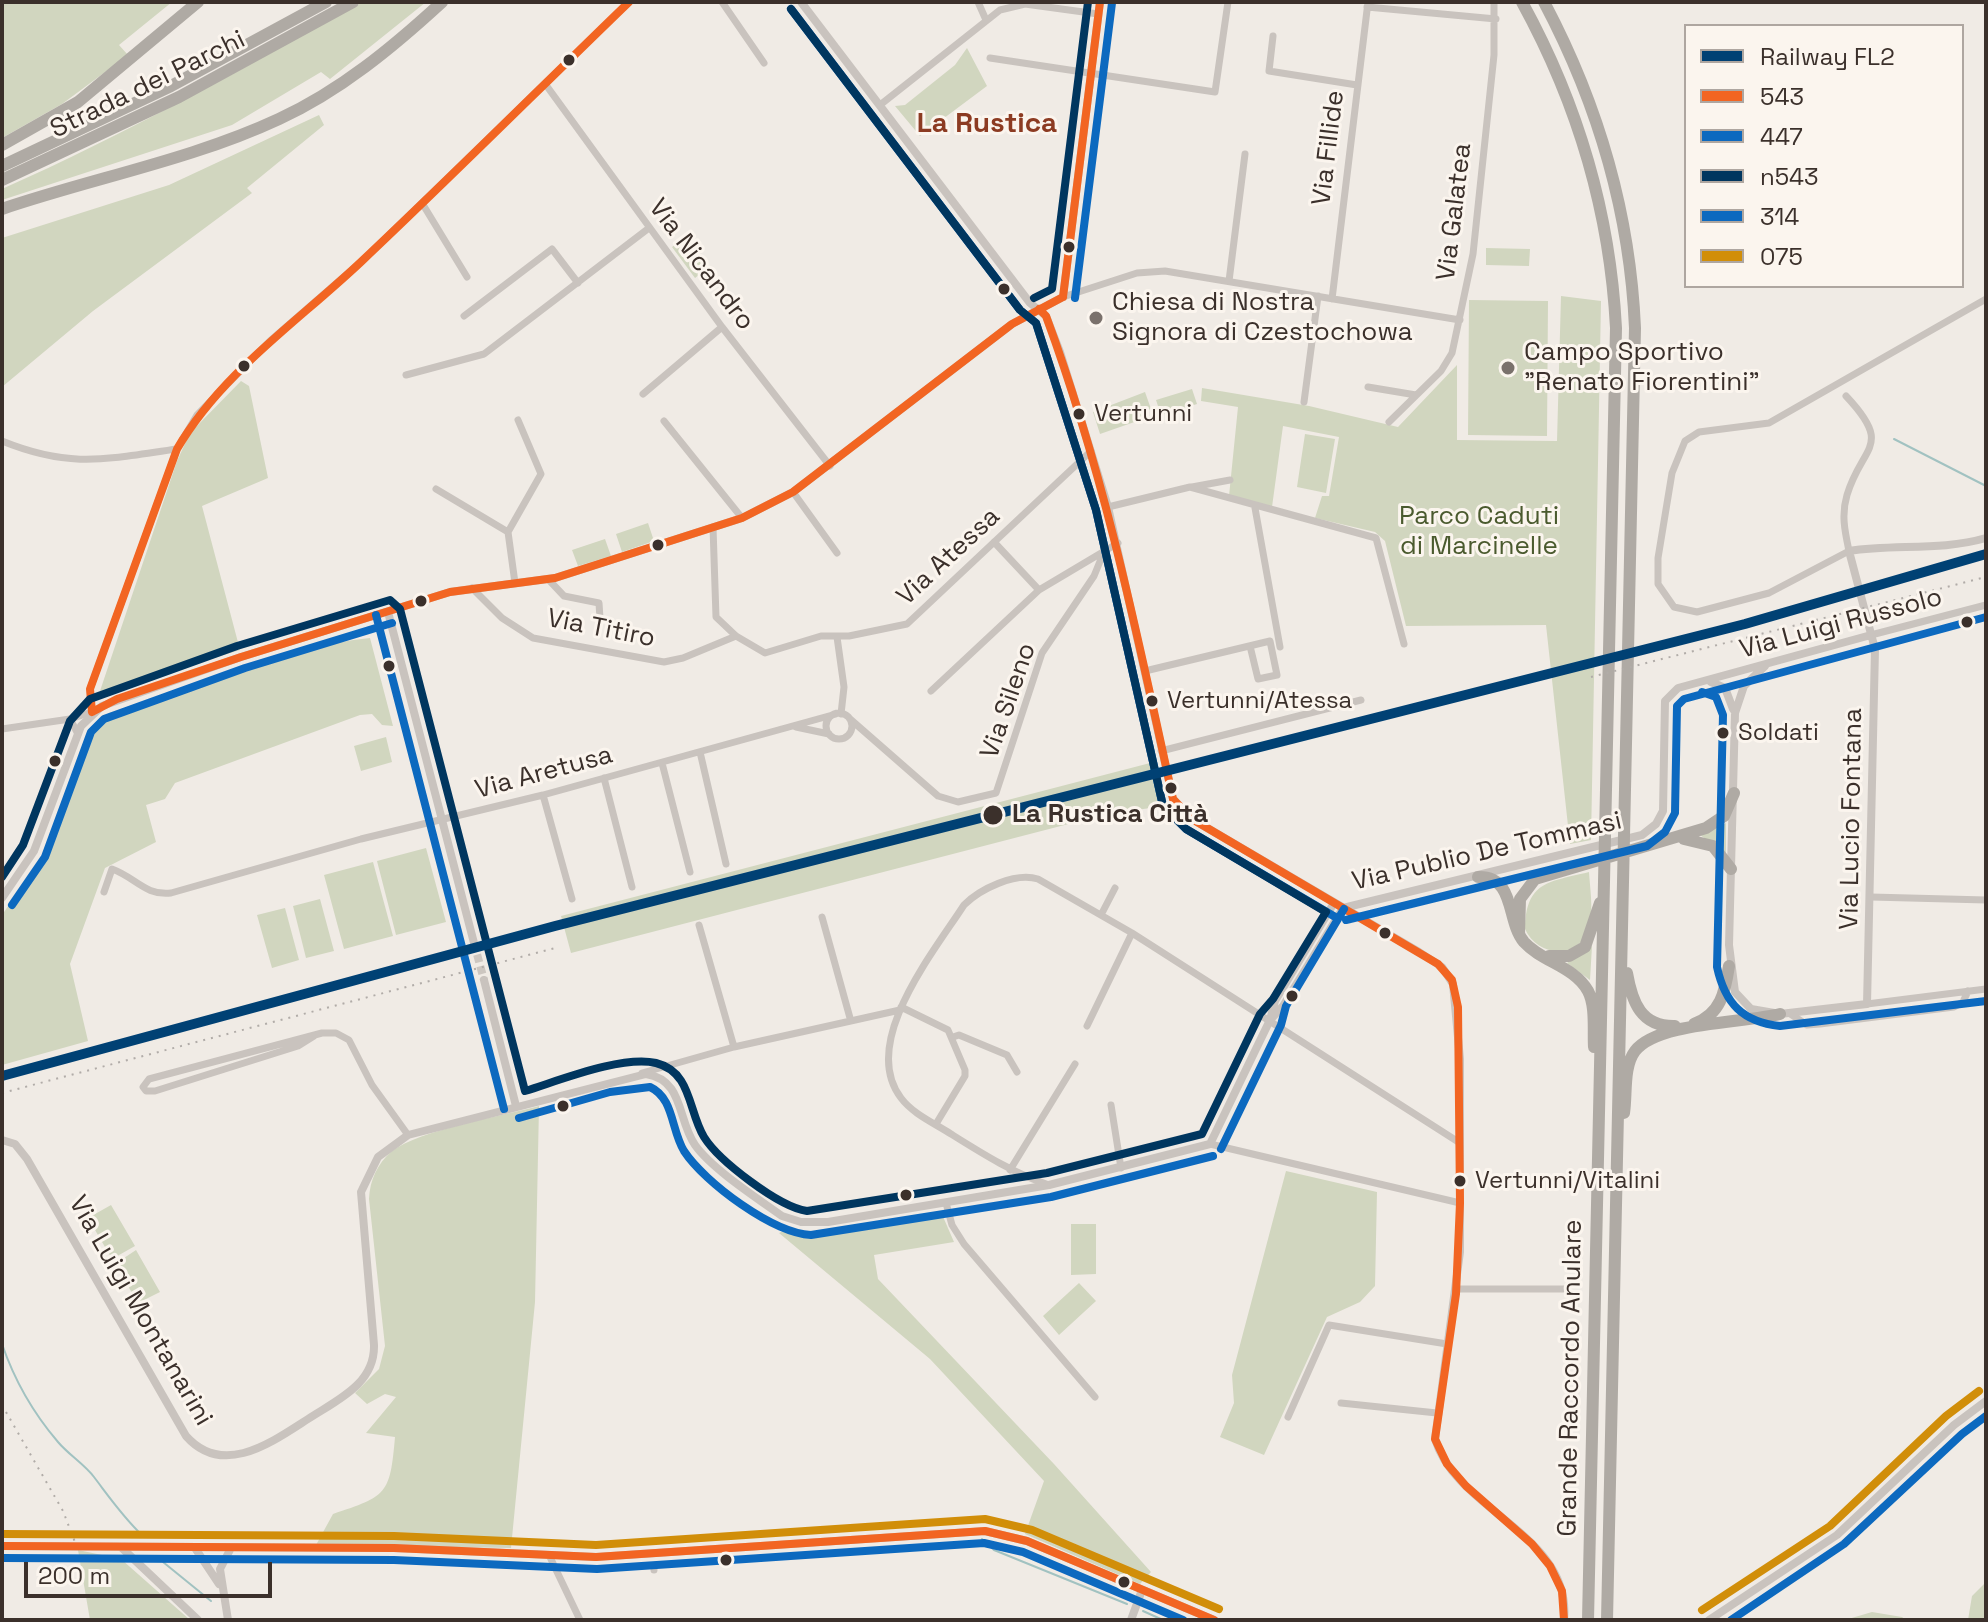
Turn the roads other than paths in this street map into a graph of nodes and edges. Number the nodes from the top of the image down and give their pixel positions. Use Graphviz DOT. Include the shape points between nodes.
graph roads {
  1 [pos="198,2"];
  2 [pos="326,2"];
  3 [pos="353,2"];
  4 [pos="442,2"];
  5 [pos="629,2"];
  6 [pos="722,2"];
  7 [pos="801,2"];
  8 [pos="978,2"];
  9 [pos="1100,2"];
  10 [pos="1228,2"];
  11 [pos="1494,2"];
  12 [pos="1522,2"];
  13 [pos="1544,2"];
  14 [pos="1367,4"];
  15 [pos="1098,14"];
  16 [pos="1496,19"];
  17 [pos="986,20"];
  18 [pos="1273,36"];
  19 [pos="990,58"];
  20 [pos="764,63"];
  21 [pos="1090,75"];
  22 [pos="546,85"];
  23 [pos="1357,85"];
  24 [pos="880,105"];
  25 [pos="2,145"];
  26 [pos="1245,154"];
  27 [pos="2,166"];
  28 [pos="2,180"];
  29 [pos="422,203"];
  30 [pos="2,209"];
  31 [pos="649,228"];
  32 [pos="467,277"];
  33 [pos="1229,281"];
  34 [pos="578,283"];
  35 [pos="1318,296"];
  36 [pos="1063,297"];
  37 [pos="1332,299"];
  38 [pos="1986,299"];
  39 [pos="1039,309"];
  40 [pos="464,316"];
  41 [pos="1460,320"];
  42 [pos="722,327"];
  43 [pos="406,375"];
  44 [pos="1368,387"];
  45 [pos="643,394"];
  46 [pos="1416,395"];
  47 [pos="1846,396"];
  48 [pos="1304,402"];
  49 [pos="518,420"];
  50 [pos="664,421"];
  51 [pos="1389,422"];
  52 [pos="2,441"];
  53 [pos="177,449"];
  54 [pos="1091,451"];
  55 [pos="830,466"];
  56 [pos="1230,480"];
  57 [pos="1190,487"];
  58 [pos="436,489"];
  59 [pos="793,492"];
  60 [pos="1108,507"];
  61 [pos="1255,508"];
  62 [pos="742,518"];
  63 [pos="713,527"];
  64 [pos="508,532"];
  65 [pos="1986,538"];
  66 [pos="994,542"];
  67 [pos="1118,543"];
  68 [pos="1849,551"];
  69 [pos="837,553"];
  70 [pos="1103,554"];
  71 [pos="548,579"];
  72 [pos="515,583"];
  73 [pos="472,588"];
  74 [pos="1039,590"];
  75 [pos="1986,605"];
  76 [pos="388,612"];
  77 [pos="600,619"];
  78 [pos="1871,635"];
  79 [pos="736,636"];
  80 [pos="837,637"];
  81 [pos="1404,644"];
  82 [pos="1250,646"];
  83 [pos="1280,647"];
  84 [pos="1765,666"];
  85 [pos="1145,671"];
  86 [pos="1706,681"];
  87 [pos="931,691"];
  88 [pos="1361,700"];
  89 [pos="92,712"];
  90 [pos="1735,713"];
  91 [pos="838,714"];
  92 [pos="70,719"];
  93 [pos="850,719"];
  94 [pos="794,727"];
  95 [pos="2,729"];
  96 [pos="78,734"];
  97 [pos="829,734"];
  98 [pos="1161,751"];
  99 [pos="700,752"];
  100 [pos="662,763"];
  101 [pos="604,778"];
  102 [pos="1734,793"];
  103 [pos="543,795"];
  104 [pos="442,821"];
  105 [pos="1673,839"];
  106 [pos="726,864"];
  107 [pos="1731,869"];
  108 [pos="690,872"];
  109 [pos="1605,875"];
  110 [pos="1478,877"];
  111 [pos="632,887"];
  112 [pos="1115,888"];
  113 [pos="104,892"];
  114 [pos="1871,897"];
  115 [pos="2,898"];
  116 [pos="572,899"];
  117 [pos="1986,900"];
  118 [pos="1334,903"];
  119 [pos="1343,908"];
  120 [pos="1101,915"];
  121 [pos="822,917"];
  122 [pos="699,925"];
  123 [pos="1623,927"];
  124 [pos="1132,933"];
  125 [pos="1519,933"];
  126 [pos="474,943"];
  127 [pos="1315,943"];
  128 [pos="1542,954"];
  129 [pos="1729,966"];
  130 [pos="484,980"];
  131 [pos="1986,989"];
  132 [pos="1968,991"];
  133 [pos="1867,1004"];
  134 [pos="900,1008"];
  135 [pos="1784,1014"];
  136 [pos="850,1018"];
  137 [pos="1270,1020"];
  138 [pos="1087,1026"];
  139 [pos="314,1036"];
  140 [pos="953,1037"];
  141 [pos="734,1047"];
  142 [pos="1075,1064"];
  143 [pos="1017,1072"];
  144 [pos="637,1075"];
  145 [pos="1111,1105"];
  146 [pos="516,1106"];
  147 [pos="1599,1106"];
  148 [pos="936,1124"];
  149 [pos="408,1135"];
  150 [pos="2,1140"];
  151 [pos="1460,1143"];
  152 [pos="1210,1144"];
  153 [pos="1616,1159"];
  154 [pos="1121,1168"];
  155 [pos="1010,1170"];
  156 [pos="1049,1185"];
  157 [pos="946,1203"];
  158 [pos="1460,1203"];
  159 [pos="1456,1289"];
  160 [pos="1565,1289"];
  161 [pos="1447,1344"];
  162 [pos="1095,1397"];
  163 [pos="1986,1401"];
  164 [pos="1341,1403"];
  165 [pos="1437,1413"];
  166 [pos="1288,1417"];
  167 [pos="2,1546"];
  168 [pos="121,1547"];
  169 [pos="195,1548"];
  170 [pos="231,1548"];
  171 [pos="549,1555"];
  172 [pos="220,1584"];
  173 [pos="1142,1590"];
  174 [pos="198,1620"];
  175 [pos="228,1620"];
  176 [pos="580,1620"];
  177 [pos="1131,1620"];
  178 [pos="1214,1620"];
  179 [pos="1564,1620"];
  180 [pos="1588,1620"];
  181 [pos="1607,1620"];
  182 [pos="1709,1620"];
  1 -- 25 [label="highway" via="78,102"];
  2 -- 27 [label="highway, Strada dei Parchi" via="171,86"];
  3 -- 28 [label="highway, Strada dei Parchi" via="179,97"];
  4 -- 30 [label="highway" via="352,76 282,117 216,144"];
  5 -- 22 [label="street"];
  6 -- 20 [label="street"];
  7 -- 24 [label="street"];
  8 -- 17 [label="street"];
  9 -- 15 [label="street"];
  10 -- 21 [label="street" via="1215,92"];
  11 -- 16 [label="street, Via Galatea"];
  12 -- 109 [label="highway, Grande Raccordo Anulare" via="1578,122 1608,245 1617,356"];
  13 -- 123 [label="highway, Grande Raccordo Anulare" via="1602,137 1631,270 1636,358"];
  14 -- 16 [label="street"];
  14 -- 23 [label="street, Via Fillide"];
  15 -- 17 [label="street" via="1025,4 1004,8"];
  15 -- 21 [label="street"];
  16 -- 41 [label="street, Via Galatea" via="1473,254"];
  17 -- 24 [label="street"];
  18 -- 23 [label="street" via="1269,71"];
  19 -- 21 [label="street"];
  21 -- 36 [label="street"];
  22 -- 29 [label="street"];
  22 -- 31 [label="street, Via Nicandro"];
  23 -- 37 [label="street, Via Fillide"];
  24 -- 39 [label="street"];
  26 -- 33 [label="street"];
  29 -- 32 [label="street"];
  29 -- 53 [label="street" via="270,341 197,415"];
  31 -- 34 [label="street"];
  31 -- 42 [label="street, Via Nicandro"];
  33 -- 35 [label="street"];
  33 -- 36 [label="street" via="1142,272"];
  34 -- 40 [label="street" via="552,249"];
  34 -- 43 [label="street" via="484,354"];
  35 -- 37 [label="street"];
  35 -- 48 [label="street"];
  36 -- 39 [label="street"];
  37 -- 41 [label="street"];
  38 -- 68 [label="street" via="1769,423 1699,432 1685,441 1672,473 1658,558 1658,584 1674,607 1697,612 1769,593"];
  39 -- 54 [label="street" via="1060,352"];
  39 -- 55 [label="street" via="1012,324"];
  41 -- 46 [label="street, Via Galatea" via="1450,360"];
  42 -- 45 [label="street"];
  42 -- 55 [label="street, Via Nicandro"];
  44 -- 46 [label="street"];
  46 -- 51 [label="street, Via Galatea"];
  47 -- 68 [label="street" via="1868,422 1872,439 1846,500 1843,523"];
  49 -- 64 [label="street" via="541,474"];
  50 -- 62 [label="street"];
  52 -- 53 [label="street" via="81,462"];
  53 -- 89 [label="street" via="90,689"];
  54 -- 60 [label="street"];
  54 -- 66 [label="street, Via Atessa"];
  55 -- 59 [label="street"];
  56 -- 57 [label="street"];
  57 -- 60 [label="street"];
  57 -- 61 [label="street"];
  58 -- 64 [label="street"];
  59 -- 62 [label="street"];
  59 -- 69 [label="street"];
  60 -- 67 [label="street"];
  61 -- 81 [label="street" via="1376,538"];
  61 -- 83 [label="street"];
  62 -- 63 [label="street"];
  63 -- 71 [label="street"];
  63 -- 79 [label="street" via="714,613"];
  64 -- 72 [label="street"];
  65 -- 68 [label="street" via="1935,548 1889,545"];
  66 -- 74 [label="street"];
  66 -- 80 [label="street, Via Atessa" via="907,624"];
  67 -- 70 [label="street"];
  67 -- 85 [label="street"];
  68 -- 78 [label="street, Via Lucio Fontana"];
  70 -- 74 [label="street"];
  70 -- 93 [label="street, Via Sileno" via="1042,653 996,793 958,802 938,796"];
  71 -- 72 [label="street"];
  71 -- 77 [label="street" via="571,599 599,603"];
  72 -- 73 [label="street"];
  73 -- 76 [label="street"];
  73 -- 79 [label="street, Via Titiro" via="508,623 547,642 664,662"];
  74 -- 87 [label="street"];
  75 -- 78 [label="street, Via Luigi Russolo"];
  76 -- 89 [label="street" via="117,699"];
  76 -- 104 [label="street"];
  78 -- 84 [label="street, Via Luigi Russolo"];
  78 -- 114 [label="street, Via Lucio Fontana"];
  79 -- 80 [label="street, Via Atessa" via="765,653 799,641"];
  80 -- 91 [label="street" via="844,687"];
  82 -- 82 [label="street" via="1270,641 1277,675 1258,679"];
  82 -- 85 [label="street"];
  84 -- 86 [label="street, Via Luigi Russolo"];
  84 -- 90 [label="street" via="1744,686"];
  85 -- 98 [label="street"];
  86 -- 90 [label="street" via="1725,688"];
  86 -- 110 [label="street, Via Publio De Tommasi" via="1678,688 1665,701 1663,806 1652,828 1639,836"];
  88 -- 98 [label="street"];
  89 -- 92 [label="street"];
  89 -- 96 [label="street"];
  90 -- 102 [label="street"];
  91 -- 93 [label="street"];
  91 -- 94 [label="street"];
  91 -- 97 [label="street" via="827,722"];
  92 -- 95 [label="street"];
  92 -- 96 [label="street"];
  93 -- 97 [label="street" via="845,738"];
  94 -- 97 [label="street"];
  94 -- 99 [label="street, Via Aretusa"];
  96 -- 115 [label="street" via="34,851"];
  98 -- 118 [label="street" via="1171,795 1187,816"];
  99 -- 100 [label="street, Via Aretusa"];
  99 -- 106 [label="street"];
  100 -- 101 [label="street, Via Aretusa"];
  100 -- 108 [label="street"];
  101 -- 103 [label="street, Via Aretusa"];
  101 -- 111 [label="street"];
  102 -- 105 [label="highway" via="1720,820"];
  102 -- 107 [label="street"];
  103 -- 104 [label="street, Via Aretusa"];
  103 -- 116 [label="street"];
  104 -- 113 [label="street, Via Aretusa" via="347,842 171,893 146,891 112,869"];
  104 -- 126 [label="street"];
  105 -- 107 [label="highway" via="1708,843"];
  105 -- 125 [label="highway" via="1541,875 1520,899"];
  107 -- 129 [label="street"];
  109 -- 128 [label="highway" via="1587,945 1569,956"];
  109 -- 147 [label="highway, Grande Raccordo Anulare"];
  110 -- 119 [label="street, Via Publio De Tommasi"];
  110 -- 125 [label="highway" via="1491,878 1503,888"];
  112 -- 120 [label="street"];
  114 -- 117 [label="street"];
  114 -- 133 [label="street, Via Lucio Fontana"];
  118 -- 119 [label="street"];
  118 -- 127 [label="street"];
  119 -- 127 [label="street"];
  119 -- 151 [label="street" via="1442,967 1452,980 1458,1007"];
  120 -- 124 [label="street"];
  120 -- 134 [label="street" via="1032,877 983,891 964,905"];
  121 -- 136 [label="street"];
  122 -- 141 [label="street"];
  123 -- 129 [label="highway" via="1635,1005 1654,1022 1680,1026 1707,1017 1723,997"];
  123 -- 153 [label="highway, Grande Raccordo Anulare"];
  124 -- 137 [label="street"];
  124 -- 138 [label="street"];
  125 -- 128 [label="highway"];
  127 -- 137 [label="street"];
  128 -- 147 [label="highway" via="1575,976 1590,996"];
  129 -- 135 [label="street" via="1743,1003 1755,1011"];
  130 -- 146 [label="street"];
  131 -- 132 [label="street"];
  132 -- 133 [label="street"];
  132 -- 135 [label="street" via="1954,1007 1820,1024 1807,1025"];
  133 -- 135 [label="street"];
  134 -- 136 [label="street"];
  134 -- 140 [label="street"];
  134 -- 148 [label="street" via="887,1045 893,1084 907,1105"];
  135 -- 153 [label="highway" via="1670,1032 1641,1046 1627,1074"];
  136 -- 141 [label="street"];
  137 -- 151 [label="street"];
  137 -- 152 [label="street"];
  139 -- 139 [label="street" via="149,1079 143,1087 151,1092 298,1046"];
  139 -- 149 [label="street" via="332,1033 349,1040 372,1085"];
  140 -- 143 [label="street" via="1007,1055"];
  140 -- 148 [label="street" via="965,1076"];
  141 -- 144 [label="street"];
  142 -- 155 [label="street"];
  144 -- 146 [label="street"];
  144 -- 157 [label="street" via="658,1077 671,1085 697,1148 788,1219 828,1222"];
  145 -- 154 [label="street"];
  146 -- 149 [label="street"];
  147 -- 180 [label="highway, Grande Raccordo Anulare"];
  148 -- 155 [label="street"];
  149 -- 150 [label="street, Via Luigi Montanarini" via="378,1157 361,1192 374,1345 367,1375 269,1444 232,1455 206,1452 186,1436 27,1159 15,1144"];
  151 -- 158 [label="street"];
  152 -- 154 [label="street"];
  152 -- 158 [label="street"];
  153 -- 181 [label="highway, Grande Raccordo Anulare"];
  154 -- 156 [label="street"];
  155 -- 156 [label="street"];
  156 -- 157 [label="street"];
  157 -- 162 [label="street" via="964,1244"];
  158 -- 159 [label="street"];
  159 -- 160 [label="street"];
  159 -- 161 [label="street"];
  161 -- 165 [label="street"];
  161 -- 166 [label="street" via="1329,1325"];
  163 -- 182 [label="street" via="1837,1535"];
  164 -- 165 [label="street"];
  165 -- 179 [label="street" via="1435,1439 1445,1459 1547,1561 1563,1591"];
  167 -- 168 [label="street"];
  168 -- 169 [label="street"];
  168 -- 174 [label="street"];
  169 -- 170 [label="street"];
  169 -- 172 [label="street"];
  170 -- 171 [label="street"];
  170 -- 172 [label="street" via="221,1561"];
  171 -- 173 [label="street" via="645,1555 985,1531 1027,1541"];
  171 -- 176 [label="street"];
  172 -- 175 [label="street"];
  173 -- 177 [label="street"];
  173 -- 178 [label="street"];
}
